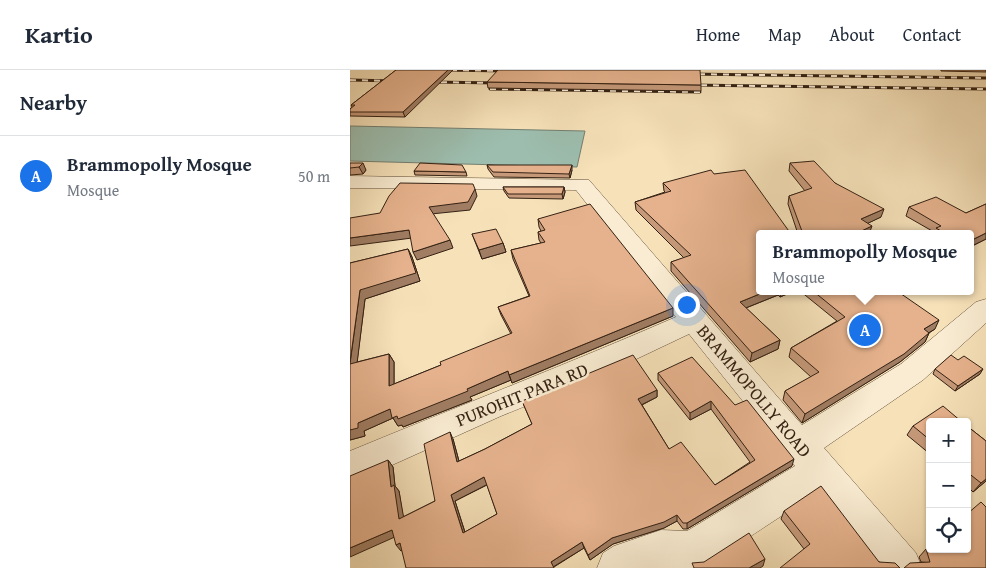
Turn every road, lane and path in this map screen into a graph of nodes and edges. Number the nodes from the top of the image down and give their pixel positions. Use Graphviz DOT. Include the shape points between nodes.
graph roads {
  1 [pos="350,182"];
  2 [pos="986,308"];
  3 [pos="694,320"];
  4 [pos="810,458"];
  5 [pos="350,468"];
  6 [pos="618,568"];
  7 [pos="901,568"];
  1 -- 3 [label="street, BRAMMOPOLLY ROAD" via="582,184"];
  2 -- 4 [label="street"];
  3 -- 4 [label="street, BRAMMOPOLLY ROAD"];
  3 -- 5 [label="street, PUROHIT PARA RD"];
  4 -- 6 [label="street" via="691,552 661,550"];
  4 -- 7 [label="street, BRAMMOPOLLY ROAD"];
}
